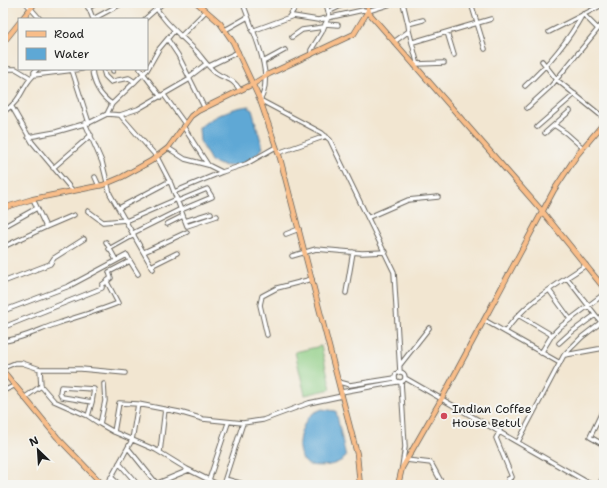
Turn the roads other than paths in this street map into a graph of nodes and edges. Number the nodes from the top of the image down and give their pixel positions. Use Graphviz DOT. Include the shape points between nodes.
graph roads {
  1 [pos="26,3"];
  2 [pos="35,3"];
  3 [pos="87,3"];
  4 [pos="97,3"];
  5 [pos="142,3"];
  6 [pos="153,3"];
  7 [pos="163,3"];
  8 [pos="197,3"];
  9 [pos="243,3"];
  10 [pos="298,3"];
  11 [pos="326,3"];
  12 [pos="347,3"];
  13 [pos="368,3"];
  14 [pos="394,3"];
  15 [pos="403,3"];
  16 [pos="471,3"];
  17 [pos="121,4"];
  18 [pos="387,4"];
  19 [pos="604,5"];
  20 [pos="88,8"];
  21 [pos="30,9"];
  22 [pos="156,9"];
  23 [pos="206,11"];
  24 [pos="368,11"];
  25 [pos="328,12"];
  26 [pos="583,14"];
  27 [pos="248,16"];
  28 [pos="289,17"];
  29 [pos="25,18"];
  30 [pos="39,18"];
  31 [pos="93,18"];
  32 [pos="95,18"];
  33 [pos="146,18"];
  34 [pos="327,18"];
  35 [pos="491,19"];
  36 [pos="423,20"];
  37 [pos="478,22"];
  38 [pos="18,24"];
  39 [pos="408,24"];
  40 [pos="602,24"];
  41 [pos="338,25"];
  42 [pos="325,26"];
  43 [pos="598,29"];
  44 [pos="225,30"];
  45 [pos="174,31"];
  46 [pos="252,31"];
  47 [pos="409,31"];
  48 [pos="447,32"];
  49 [pos="549,32"];
  50 [pos="180,37"];
  51 [pos="292,37"];
  52 [pos="168,40"];
  53 [pos="394,42"];
  54 [pos="413,42"];
  55 [pos="3,43"];
  56 [pos="485,49"];
  57 [pos="284,50"];
  58 [pos="238,52"];
  59 [pos="311,55"];
  60 [pos="454,55"];
  61 [pos="542,61"];
  62 [pos="263,62"];
  63 [pos="444,63"];
  64 [pos="208,65"];
  65 [pos="416,65"];
  66 [pos="545,65"];
  67 [pos="148,66"];
  68 [pos="3,69"];
  69 [pos="18,70"];
  70 [pos="18,70"];
  71 [pos="36,70"];
  72 [pos="72,70"];
  73 [pos="92,70"];
  74 [pos="103,70"];
  75 [pos="141,70"];
  76 [pos="145,70"];
  77 [pos="143,73"];
  78 [pos="32,76"];
  79 [pos="265,77"];
  80 [pos="189,78"];
  81 [pos="557,80"];
  82 [pos="134,82"];
  83 [pos="253,84"];
  84 [pos="525,86"];
  85 [pos="240,90"];
  86 [pos="575,94"];
  87 [pos="163,96"];
  88 [pos="260,100"];
  89 [pos="112,104"];
  90 [pos="12,107"];
  91 [pos="204,107"];
  92 [pos="527,108"];
  93 [pos="570,111"];
  94 [pos="3,112"];
  95 [pos="107,114"];
  96 [pos="120,115"];
  97 [pos="604,118"];
  98 [pos="87,123"];
  99 [pos="604,123"];
  100 [pos="184,125"];
  101 [pos="554,125"];
  102 [pos="537,127"];
  103 [pos="545,133"];
  104 [pos="91,135"];
  105 [pos="326,136"];
  106 [pos="28,137"];
  107 [pos="276,147"];
  108 [pos="168,148"];
  109 [pos="583,148"];
  110 [pos="278,153"];
  111 [pos="157,157"];
  112 [pos="208,165"];
  113 [pos="54,168"];
  114 [pos="222,172"];
  115 [pos="95,177"];
  116 [pos="170,181"];
  117 [pos="109,183"];
  118 [pos="99,186"];
  119 [pos="73,191"];
  120 [pos="174,192"];
  121 [pos="438,197"];
  122 [pos="33,199"];
  123 [pos="177,200"];
  124 [pos="3,208"];
  125 [pos="36,208"];
  126 [pos="119,208"];
  127 [pos="181,209"];
  128 [pos="88,211"];
  129 [pos="542,211"];
  130 [pos="211,213"];
  131 [pos="74,215"];
  132 [pos="183,216"];
  133 [pos="217,216"];
  134 [pos="369,218"];
  135 [pos="126,221"];
  136 [pos="186,221"];
  137 [pos="167,224"];
  138 [pos="3,227"];
  139 [pos="46,227"];
  140 [pos="299,229"];
  141 [pos="187,232"];
  142 [pos="134,234"];
  143 [pos="286,234"];
  144 [pos="84,239"];
  145 [pos="106,242"];
  146 [pos="3,247"];
  147 [pos="109,249"];
  148 [pos="144,252"];
  149 [pos="353,252"];
  150 [pos="386,252"];
  151 [pos="177,253"];
  152 [pos="305,253"];
  153 [pos="292,256"];
  154 [pos="116,260"];
  155 [pos="130,261"];
  156 [pos="586,265"];
  157 [pos="138,274"];
  158 [pos="567,278"];
  159 [pos="312,279"];
  160 [pos="3,282"];
  161 [pos="107,282"];
  162 [pos="604,288"];
  163 [pos="550,290"];
  164 [pos="346,293"];
  165 [pos="604,294"];
  166 [pos="588,306"];
  167 [pos="3,311"];
  168 [pos="595,314"];
  169 [pos="518,315"];
  170 [pos="3,318"];
  171 [pos="570,319"];
  172 [pos="484,320"];
  173 [pos="603,321"];
  174 [pos="4,327"];
  175 [pos="429,328"];
  176 [pos="505,332"];
  177 [pos="3,333"];
  178 [pos="267,334"];
  179 [pos="552,335"];
  180 [pos="3,341"];
  181 [pos="559,343"];
  182 [pos="604,348"];
  183 [pos="541,353"];
  184 [pos="564,356"];
  185 [pos="560,363"];
  186 [pos="400,365"];
  187 [pos="3,370"];
  188 [pos="40,370"];
  189 [pos="400,372"];
  190 [pos="125,373"];
  191 [pos="395,378"];
  192 [pos="405,378"];
  193 [pos="339,382"];
  194 [pos="399,382"];
  195 [pos="104,384"];
  196 [pos="14,386"];
  197 [pos="41,386"];
  198 [pos="3,392"];
  199 [pos="342,394"];
  200 [pos="24,398"];
  201 [pos="442,398"];
  202 [pos="92,402"];
  203 [pos="138,404"];
  204 [pos="165,409"];
  205 [pos="602,414"];
  206 [pos="88,416"];
  207 [pos="228,423"];
  208 [pos="100,424"];
  209 [pos="243,424"];
  210 [pos="500,431"];
  211 [pos="114,432"];
  212 [pos="132,440"];
  213 [pos="518,442"];
  214 [pos="604,445"];
  215 [pos="128,448"];
  216 [pos="160,452"];
  217 [pos="406,460"];
  218 [pos="119,462"];
  219 [pos="402,468"];
  220 [pos="190,470"];
  221 [pos="604,476"];
  222 [pos="111,477"];
  223 [pos="225,479"];
  224 [pos="209,480"];
  225 [pos="155,484"];
  226 [pos="103,485"];
  227 [pos="107,485"];
  228 [pos="120,485"];
  229 [pos="138,485"];
  230 [pos="219,485"];
  231 [pos="223,485"];
  232 [pos="247,485"];
  233 [pos="360,485"];
  234 [pos="398,485"];
  235 [pos="443,485"];
  236 [pos="511,485"];
  237 [pos="592,485"];
  238 [pos="599,485"];
  1 -- 21 [label="street"];
  2 -- 21 [label="main road"];
  3 -- 20 [label="street"];
  4 -- 20 [label="street"];
  5 -- 6 [label="street"];
  6 -- 22 [label="street"];
  7 -- 22 [label="street"];
  8 -- 23 [label="main road"];
  9 -- 27 [label="street"];
  10 -- 28 [label="street"];
  11 -- 25 [label="street"];
  12 -- 25 [label="street"];
  13 -- 24 [label="main road"];
  14 -- 18 [label="street"];
  15 -- 39 [label="street"];
  16 -- 37 [label="street"];
  17 -- 32 [label="street"];
  18 -- 24 [label="street"];
  19 -- 26 [label="street"];
  20 -- 31 [label="street"];
  21 -- 29 [label="main road"];
  21 -- 30 [label="street"];
  22 -- 33 [label="street"];
  22 -- 45 [label="street"];
  23 -- 44 [label="main road"];
  23 -- 50 [label="street"];
  24 -- 34 [label="street"];
  24 -- 53 [label="main road"];
  24 -- 59 [label="main road" via="354,34"];
  25 -- 34 [label="street"];
  26 -- 43 [label="street"];
  26 -- 49 [label="street"];
  26 -- 66 [label="street" via="568,38"];
  27 -- 44 [label="street"];
  27 -- 46 [label="street"];
  28 -- 34 [label="street" via="318,20"];
  28 -- 46 [label="street"];
  34 -- 42 [label="street"];
  35 -- 37 [label="street"];
  36 -- 39 [label="street"];
  37 -- 48 [label="street"];
  37 -- 56 [label="street"];
  38 -- 55 [label="main road"];
  39 -- 47 [label="street"];
  40 -- 43 [label="street"];
  41 -- 42 [label="street"];
  42 -- 51 [label="street" via="302,30"];
  42 -- 59 [label="street" via="310,50"];
  43 -- 81 [label="street"];
  44 -- 58 [label="main road"];
  45 -- 50 [label="street"];
  45 -- 52 [label="street"];
  46 -- 62 [label="street"];
  47 -- 53 [label="street"];
  47 -- 54 [label="street"];
  48 -- 54 [label="street"];
  48 -- 60 [label="street"];
  50 -- 64 [label="street"];
  52 -- 67 [label="street"];
  52 -- 80 [label="street"];
  53 -- 65 [label="main road"];
  54 -- 65 [label="street"];
  57 -- 62 [label="street"];
  58 -- 64 [label="street"];
  58 -- 83 [label="main road"];
  59 -- 79 [label="main road"];
  61 -- 66 [label="street"];
  62 -- 79 [label="street"];
  63 -- 65 [label="street"];
  64 -- 80 [label="street"];
  64 -- 85 [label="street" via="218,75 233,81"];
  65 -- 129 [label="main road"];
  66 -- 81 [label="street"];
  66 -- 84 [label="street"];
  68 -- 69 [label="street"];
  70 -- 78 [label="street"];
  71 -- 78 [label="street"];
  72 -- 78 [label="street"];
  72 -- 98 [label="street"];
  73 -- 89 [label="street" via="99,91"];
  74 -- 82 [label="street" via="111,82 129,78"];
  75 -- 77 [label="street"];
  76 -- 77 [label="street"];
  77 -- 82 [label="street"];
  77 -- 87 [label="street"];
  78 -- 90 [label="street" via="20,99"];
  79 -- 83 [label="main road"];
  79 -- 88 [label="street" via="265,89"];
  80 -- 87 [label="street"];
  80 -- 91 [label="street"];
  81 -- 86 [label="street"];
  81 -- 92 [label="street"];
  82 -- 89 [label="street"];
  83 -- 85 [label="main road"];
  83 -- 88 [label="main road"];
  85 -- 91 [label="main road"];
  86 -- 97 [label="street"];
  86 -- 102 [label="street"];
  87 -- 96 [label="street"];
  87 -- 100 [label="street"];
  88 -- 105 [label="street"];
  88 -- 107 [label="main road"];
  89 -- 95 [label="street"];
  90 -- 94 [label="street"];
  90 -- 106 [label="street"];
  91 -- 100 [label="main road" via="191,116"];
  93 -- 101 [label="street"];
  95 -- 96 [label="street"];
  95 -- 98 [label="street"];
  96 -- 111 [label="street"];
  98 -- 104 [label="street"];
  98 -- 106 [label="street"];
  99 -- 109 [label="main road"];
  100 -- 108 [label="main road"];
  100 -- 112 [label="street"];
  101 -- 103 [label="street"];
  101 -- 109 [label="street"];
  104 -- 113 [label="street"];
  104 -- 117 [label="street"];
  105 -- 110 [label="street"];
  105 -- 134 [label="street"];
  106 -- 113 [label="street"];
  107 -- 110 [label="main road"];
  107 -- 114 [label="street" via="246,164"];
  108 -- 111 [label="main road"];
  108 -- 112 [label="street" via="185,159"];
  109 -- 129 [label="main road"];
  110 -- 140 [label="main road"];
  111 -- 116 [label="street"];
  111 -- 117 [label="main road"];
  112 -- 114 [label="street"];
  113 -- 119 [label="street"];
  114 -- 120 [label="street"];
  115 -- 118 [label="street"];
  116 -- 120 [label="street"];
  116 -- 126 [label="street"];
  117 -- 118 [label="main road"];
  117 -- 126 [label="street" via="110,194"];
  118 -- 119 [label="main road"];
  119 -- 122 [label="main road"];
  120 -- 123 [label="street"];
  121 -- 134 [label="street" via="408,200"];
  122 -- 124 [label="main road"];
  122 -- 125 [label="street"];
  123 -- 127 [label="street"];
  123 -- 127 [label="street" via="207,189 212,198"];
  123 -- 135 [label="street"];
  125 -- 138 [label="street"];
  125 -- 139 [label="street"];
  126 -- 135 [label="street"];
  127 -- 132 [label="street"];
  127 -- 142 [label="street"];
  128 -- 135 [label="street" via="103,222"];
  129 -- 156 [label="main road"];
  129 -- 172 [label="main road"];
  130 -- 136 [label="street"];
  131 -- 139 [label="street"];
  132 -- 136 [label="street"];
  132 -- 137 [label="street"];
  133 -- 136 [label="street" via="190,226 187,226"];
  134 -- 150 [label="street"];
  135 -- 142 [label="street"];
  139 -- 146 [label="street"];
  140 -- 143 [label="street"];
  140 -- 152 [label="main road"];
  141 -- 148 [label="street"];
  142 -- 147 [label="street"];
  142 -- 148 [label="street"];
  144 -- 160 [label="street" via="54,258 50,264"];
  145 -- 147 [label="street"];
  147 -- 154 [label="street"];
  148 -- 151 [label="street" via="152,267"];
  149 -- 150 [label="street"];
  149 -- 152 [label="street" via="316,249"];
  149 -- 164 [label="street"];
  150 -- 186 [label="street" via="394,272"];
  152 -- 153 [label="street"];
  152 -- 159 [label="main road"];
  154 -- 155 [label="street" via="127,255"];
  154 -- 167 [label="street" via="69,286"];
  155 -- 157 [label="street"];
  155 -- 161 [label="street" via="109,272 111,278"];
  156 -- 158 [label="street"];
  156 -- 162 [label="main road"];
  158 -- 163 [label="street"];
  158 -- 166 [label="street"];
  159 -- 178 [label="street" via="277,288 262,296 260,305"];
  159 -- 193 [label="main road"];
  161 -- 174 [label="street" via="96,291"];
  161 -- 180 [label="street" via="118,303 15,340"];
  163 -- 169 [label="street"];
  163 -- 171 [label="street"];
  165 -- 166 [label="street"];
  166 -- 168 [label="street"];
  166 -- 171 [label="street"];
  168 -- 173 [label="street"];
  168 -- 181 [label="street"];
  169 -- 176 [label="street"];
  169 -- 179 [label="street"];
  170 -- 174 [label="street"];
  171 -- 179 [label="street"];
  172 -- 176 [label="street"];
  172 -- 201 [label="main road"];
  173 -- 184 [label="street" via="582,337"];
  174 -- 177 [label="street"];
  175 -- 186 [label="street"];
  176 -- 183 [label="street"];
  179 -- 183 [label="street"];
  182 -- 184 [label="street"];
  183 -- 185 [label="street"];
  184 -- 185 [label="street"];
  185 -- 213 [label="street"];
  186 -- 189 [label="street"];
  187 -- 188 [label="street" via="15,363"];
  187 -- 196 [label="main road"];
  188 -- 190 [label="street" via="81,369"];
  188 -- 197 [label="street"];
  189 -- 191 [label="street"];
  189 -- 192 [label="street"];
  191 -- 193 [label="street" via="350,385"];
  191 -- 194 [label="street"];
  192 -- 194 [label="street"];
  192 -- 201 [label="street"];
  193 -- 199 [label="main road"];
  194 -- 199 [label="street"];
  194 -- 219 [label="street" via="405,447"];
  195 -- 208 [label="street" via="105,401"];
  196 -- 198 [label="street"];
  196 -- 200 [label="main road"];
  197 -- 200 [label="street"];
  197 -- 206 [label="street" via="54,401"];
  199 -- 209 [label="street"];
  199 -- 233 [label="main road" via="357,454"];
  200 -- 226 [label="main road"];
  201 -- 210 [label="street"];
  201 -- 217 [label="main road"];
  202 -- 202 [label="street" via="62,397 61,386 94,389"];
  202 -- 206 [label="street"];
  203 -- 204 [label="street"];
  203 -- 211 [label="street" via="119,403"];
  203 -- 212 [label="street"];
  204 -- 207 [label="street"];
  204 -- 216 [label="street"];
  205 -- 214 [label="street" via="590,437"];
  206 -- 208 [label="street"];
  207 -- 209 [label="street"];
  207 -- 224 [label="street"];
  208 -- 211 [label="street"];
  209 -- 223 [label="street"];
  210 -- 213 [label="street"];
  210 -- 236 [label="street" via="496,438 512,477 508,479"];
  211 -- 212 [label="street"];
  212 -- 215 [label="street"];
  212 -- 216 [label="street"];
  213 -- 237 [label="street"];
  215 -- 218 [label="street"];
  215 -- 225 [label="street"];
  216 -- 220 [label="street"];
  217 -- 219 [label="main road"];
  217 -- 235 [label="street" via="431,463"];
  218 -- 222 [label="street"];
  218 -- 229 [label="street"];
  219 -- 234 [label="main road"];
  220 -- 224 [label="street"];
  220 -- 225 [label="street"];
  221 -- 238 [label="street"];
  222 -- 227 [label="street"];
  222 -- 228 [label="street"];
  223 -- 231 [label="street"];
  223 -- 232 [label="street"];
  224 -- 230 [label="street"];
}
